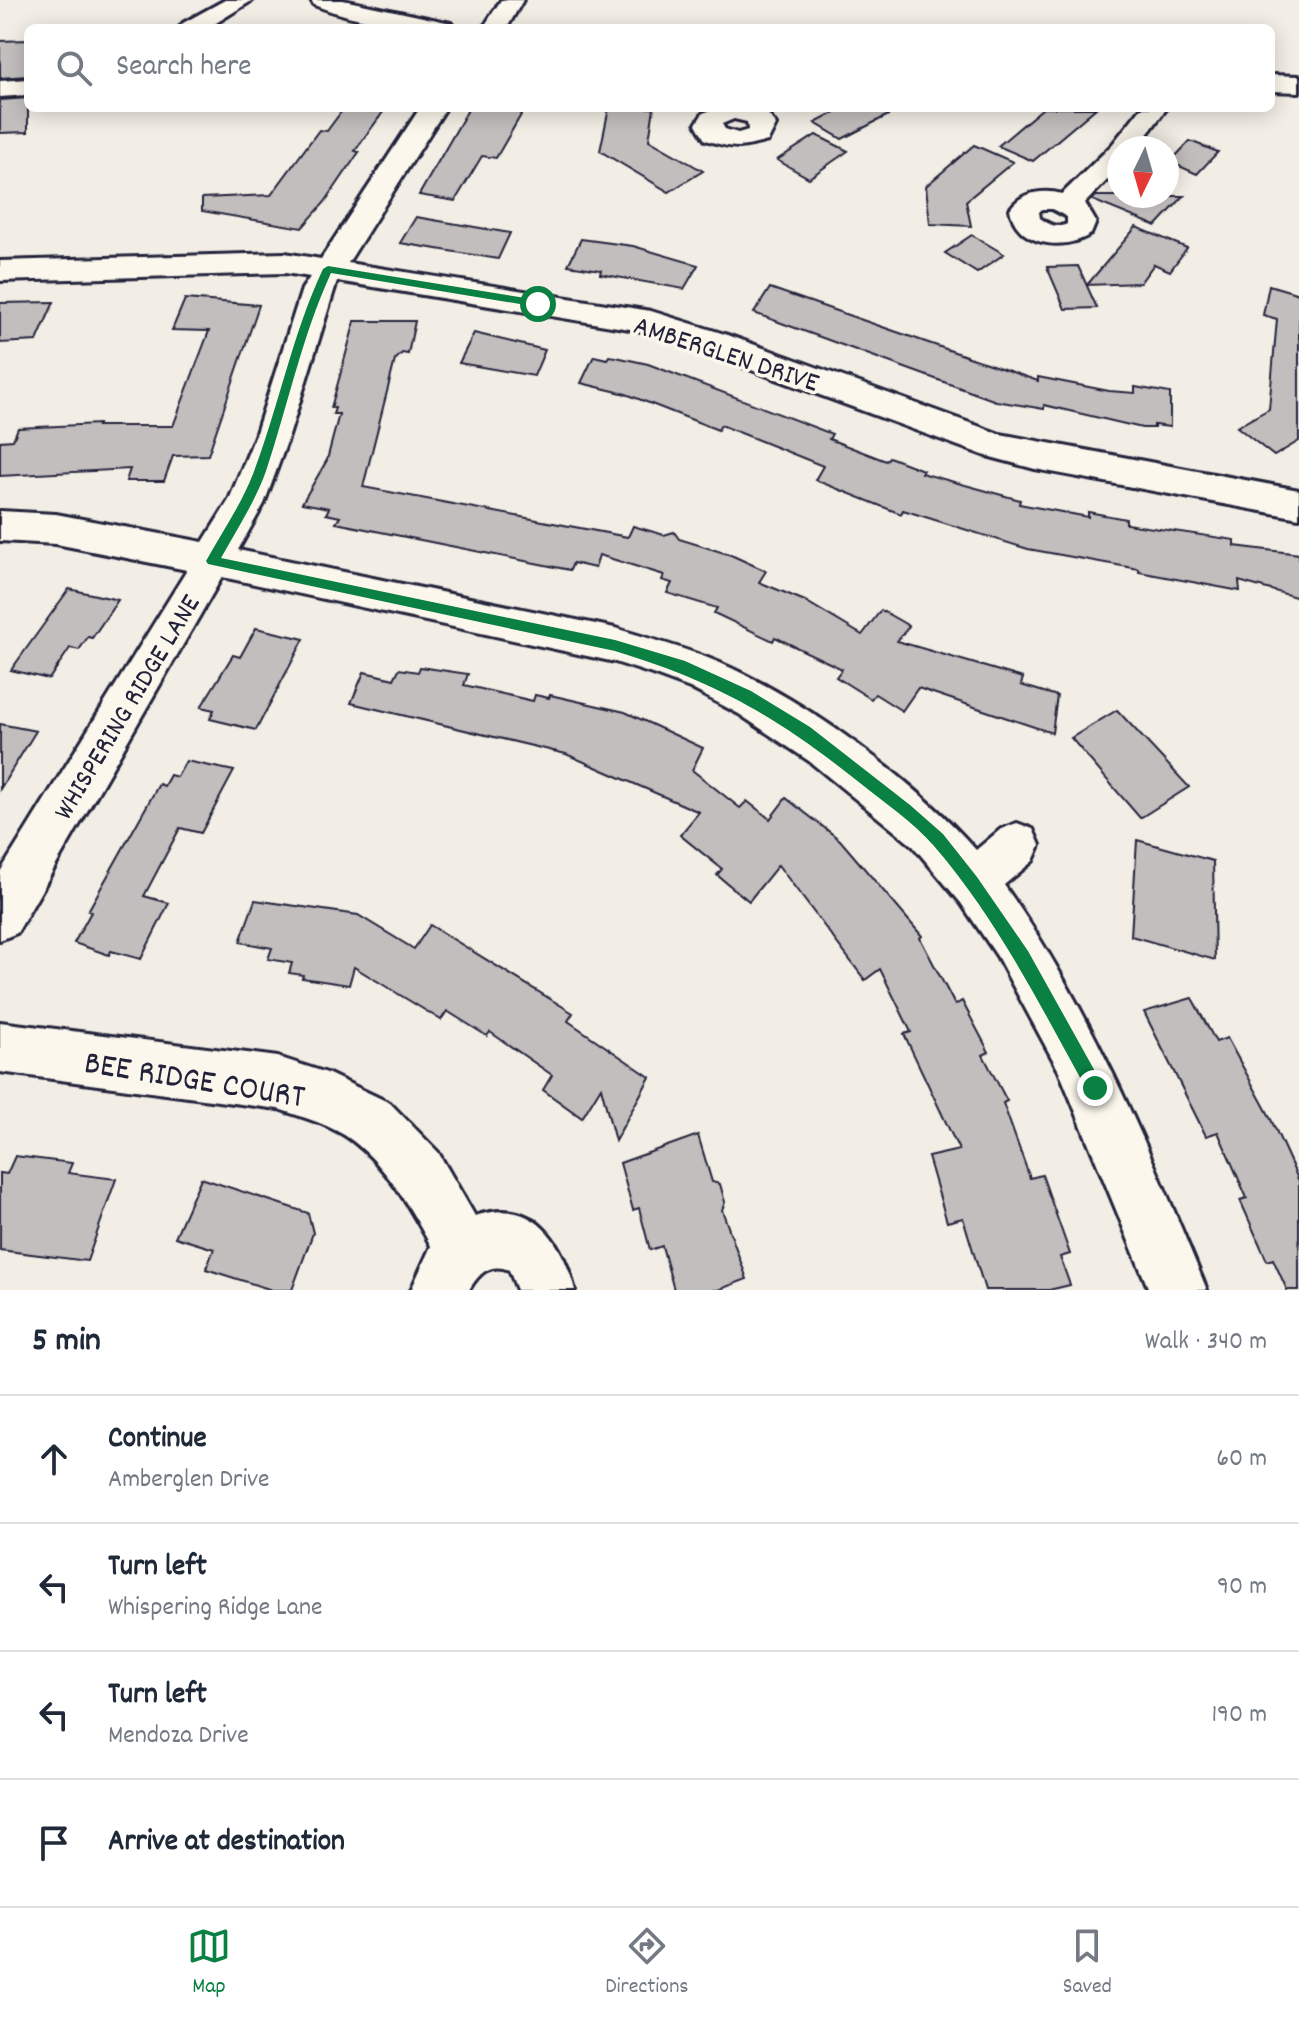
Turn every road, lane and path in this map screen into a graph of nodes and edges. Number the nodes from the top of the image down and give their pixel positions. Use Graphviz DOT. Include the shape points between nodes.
graph roads {
  1 [pos="242,0"];
  2 [pos="322,0"];
  3 [pos="512,0"];
  4 [pos="198,24"];
  5 [pos="422,24"];
  6 [pos="497,24"];
  7 [pos="1275,83"];
  8 [pos="1299,84"];
  9 [pos="24,87"];
  10 [pos="0,89"];
  11 [pos="430,112"];
  12 [pos="1151,112"];
  13 [pos="1134,136"];
  14 [pos="1107,164"];
  15 [pos="1068,204"];
  16 [pos="328,269"];
  17 [pos="0,271"];
  18 [pos="1299,504"];
  19 [pos="0,526"];
  20 [pos="212,561"];
  21 [pos="1017,845"];
  22 [pos="972,882"];
  23 [pos="0,916"];
  24 [pos="0,1047"];
  25 [pos="452,1270"];
  26 [pos="546,1290"];
  27 [pos="1178,1290"];
  1 -- 4 [label="street"];
  2 -- 5 [label="street"];
  3 -- 6 [label="street"];
  7 -- 8 [label="street"];
  9 -- 10 [label="street"];
  11 -- 16 [label="street, WHISPERING RIDGE LANE"];
  12 -- 13 [label="street"];
  14 -- 15 [label="street"];
  16 -- 17 [label="street, AMBERGLEN DRIVE" via="253,261"];
  16 -- 18 [label="street, AMBERGLEN DRIVE" via="651,322 995,446"];
  16 -- 20 [label="street, WHISPERING RIDGE LANE" via="308,311 260,473"];
  19 -- 20 [label="street" via="56,529"];
  20 -- 22 [label="street" via="615,645 680,665 805,731 905,810"];
  20 -- 23 [label="street, WHISPERING RIDGE LANE"];
  21 -- 22 [label="street"];
  22 -- 27 [label="street" via="1022,956 1095,1088"];
  24 -- 25 [label="street, BEE RIDGE COURT" via="278,1083 327,1099 371,1122 419,1171"];
  25 -- 26 [label="street, BEE RIDGE COURT" via="480,1239 497,1236 528,1250"];
}
